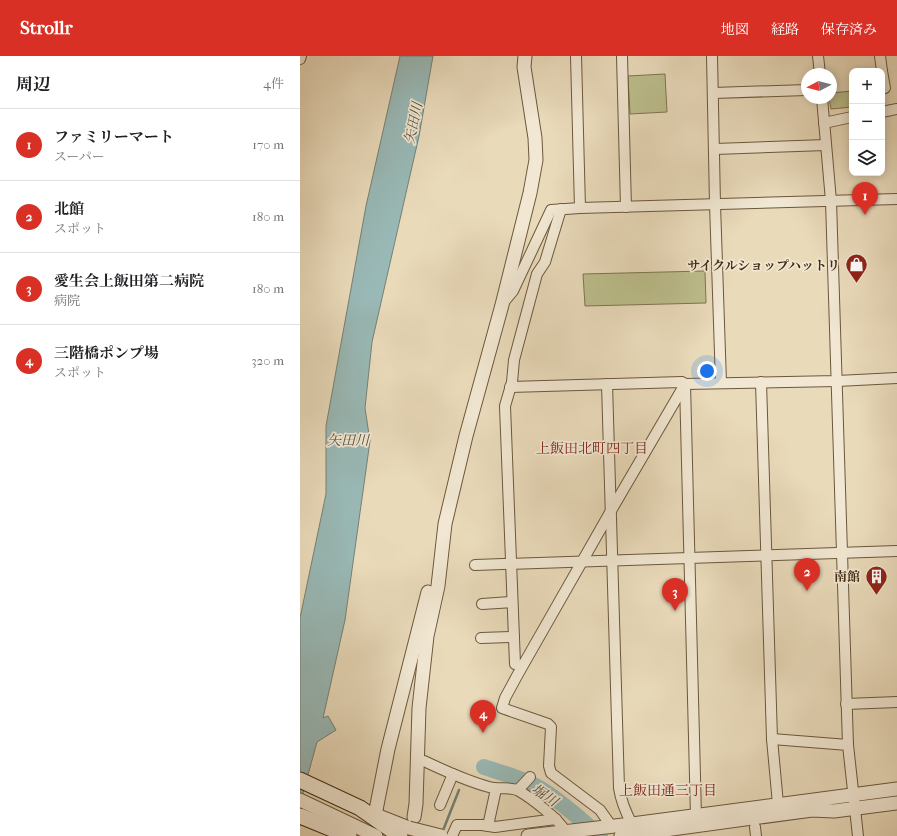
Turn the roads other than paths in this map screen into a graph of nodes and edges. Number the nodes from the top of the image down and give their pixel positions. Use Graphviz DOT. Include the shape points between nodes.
graph roads {
  1 [pos="301,56"];
  2 [pos="525,56"];
  3 [pos="576,56"];
  4 [pos="622,56"];
  5 [pos="712,56"];
  6 [pos="818,56"];
  7 [pos="880,56"];
  8 [pos="300,59"];
  9 [pos="819,68"];
  10 [pos="882,68"];
  11 [pos="801,90"];
  12 [pos="713,93"];
  13 [pos="822,104"];
  14 [pos="897,109"];
  15 [pos="885,111"];
  16 [pos="849,119"];
  17 [pos="824,124"];
  18 [pos="826,146"];
  19 [pos="714,149"];
  20 [pos="897,199"];
  21 [pos="830,201"];
  22 [pos="715,204"];
  23 [pos="626,207"];
  24 [pos="561,208"];
  25 [pos="580,208"];
  26 [pos="502,305"];
  27 [pos="897,378"];
  28 [pos="837,381"];
  29 [pos="761,382"];
  30 [pos="721,383"];
  31 [pos="607,384"];
  32 [pos="685,384"];
  33 [pos="510,387"];
  34 [pos="612,509"];
  35 [pos="445,524"];
  36 [pos="897,552"];
  37 [pos="841,553"];
  38 [pos="766,556"];
  39 [pos="690,558"];
  40 [pos="613,560"];
  41 [pos="582,562"];
  42 [pos="511,564"];
  43 [pos="476,565"];
  44 [pos="512,602"];
  45 [pos="482,604"];
  46 [pos="514,637"];
  47 [pos="481,638"];
  48 [pos="515,664"];
  49 [pos="897,702"];
  50 [pos="846,704"];
  51 [pos="772,739"];
  52 [pos="848,745"];
  53 [pos="424,761"];
  54 [pos="453,774"];
  55 [pos="530,777"];
  56 [pos="300,780"];
  57 [pos="496,789"];
  58 [pos="520,789"];
  59 [pos="897,789"];
  60 [pos="853,795"];
  61 [pos="300,800"];
  62 [pos="897,803"];
  63 [pos="778,804"];
  64 [pos="440,805"];
  65 [pos="855,809"];
  66 [pos="834,811"];
  67 [pos="367,812"];
  68 [pos="300,816"];
  69 [pos="696,816"];
  70 [pos="556,819"];
  71 [pos="632,824"];
  72 [pos="488,826"];
  73 [pos="408,827"];
  74 [pos="613,830"];
  75 [pos="756,831"];
  76 [pos="570,832"];
  77 [pos="349,836"];
  78 [pos="376,836"];
  79 [pos="441,836"];
  80 [pos="452,836"];
  81 [pos="528,836"];
  82 [pos="685,836"];
  83 [pos="858,836"];
  1 -- 8 [label="street"];
  2 -- 26 [label="street" via="524,67 536,160"];
  3 -- 25 [label="street"];
  4 -- 23 [label="street"];
  5 -- 12 [label="street"];
  6 -- 9 [label="street"];
  7 -- 10 [label="street"];
  11 -- 12 [label="street"];
  12 -- 19 [label="street"];
  13 -- 17 [label="street"];
  14 -- 15 [label="street"];
  16 -- 17 [label="street"];
  17 -- 18 [label="street"];
  18 -- 19 [label="street"];
  18 -- 21 [label="street"];
  19 -- 22 [label="street"];
  20 -- 21 [label="street"];
  21 -- 22 [label="street"];
  21 -- 28 [label="street"];
  22 -- 23 [label="street"];
  22 -- 30 [label="street"];
  23 -- 25 [label="street"];
  24 -- 25 [label="street"];
  24 -- 26 [label="street" via="551,210 513,291"];
  24 -- 33 [label="street" via="545,262 537,274 514,360"];
  26 -- 35 [label="street" via="464,442"];
  27 -- 28 [label="street"];
  28 -- 29 [label="street"];
  28 -- 37 [label="street"];
  29 -- 30 [label="street"];
  29 -- 38 [label="street"];
  30 -- 32 [label="street"];
  31 -- 32 [label="street"];
  31 -- 33 [label="street"];
  31 -- 34 [label="street"];
  32 -- 34 [label="street"];
  32 -- 39 [label="street"];
  33 -- 42 [label="street" via="506,406"];
  34 -- 40 [label="street"];
  34 -- 41 [label="street"];
  35 -- 67 [label="street" via="388,749"];
  35 -- 73 [label="street" via="438,586 427,636 419,708 416,804"];
  36 -- 37 [label="street"];
  37 -- 38 [label="street"];
  37 -- 50 [label="street"];
  38 -- 39 [label="street"];
  38 -- 51 [label="street"];
  39 -- 40 [label="street"];
  39 -- 69 [label="street"];
  40 -- 41 [label="street"];
  40 -- 71 [label="street" via="619,788"];
  41 -- 42 [label="street"];
  41 -- 74 [label="street" via="505,698 502,708 551,727 551,773 600,810"];
  42 -- 43 [label="street"];
  42 -- 44 [label="street"];
  44 -- 45 [label="street"];
  44 -- 46 [label="street"];
  46 -- 47 [label="street"];
  46 -- 48 [label="street"];
  49 -- 50 [label="street"];
  50 -- 52 [label="street"];
  51 -- 52 [label="street"];
  51 -- 63 [label="street"];
  52 -- 60 [label="street"];
  53 -- 54 [label="street"];
  54 -- 57 [label="street"];
  54 -- 64 [label="street"];
  55 -- 58 [label="street"];
  56 -- 67 [label="main road"];
  57 -- 58 [label="street"];
  57 -- 72 [label="street"];
  58 -- 70 [label="street"];
  59 -- 60 [label="street"];
  60 -- 63 [label="street"];
  60 -- 65 [label="street"];
  61 -- 78 [label="street"];
  62 -- 65 [label="street"];
  63 -- 69 [label="street"];
  65 -- 66 [label="street"];
  65 -- 83 [label="street"];
  66 -- 74 [label="street" via="812,810"];
  66 -- 75 [label="street"];
  67 -- 73 [label="main road"];
  68 -- 77 [label="main road"];
  69 -- 71 [label="street"];
  70 -- 72 [label="street"];
  70 -- 76 [label="street"];
  71 -- 74 [label="street"];
  72 -- 80 [label="street" via="457,825"];
  73 -- 79 [label="street, bridge"];
  74 -- 76 [label="street"];
  75 -- 82 [label="street"];
  76 -- 81 [label="street"];
}
